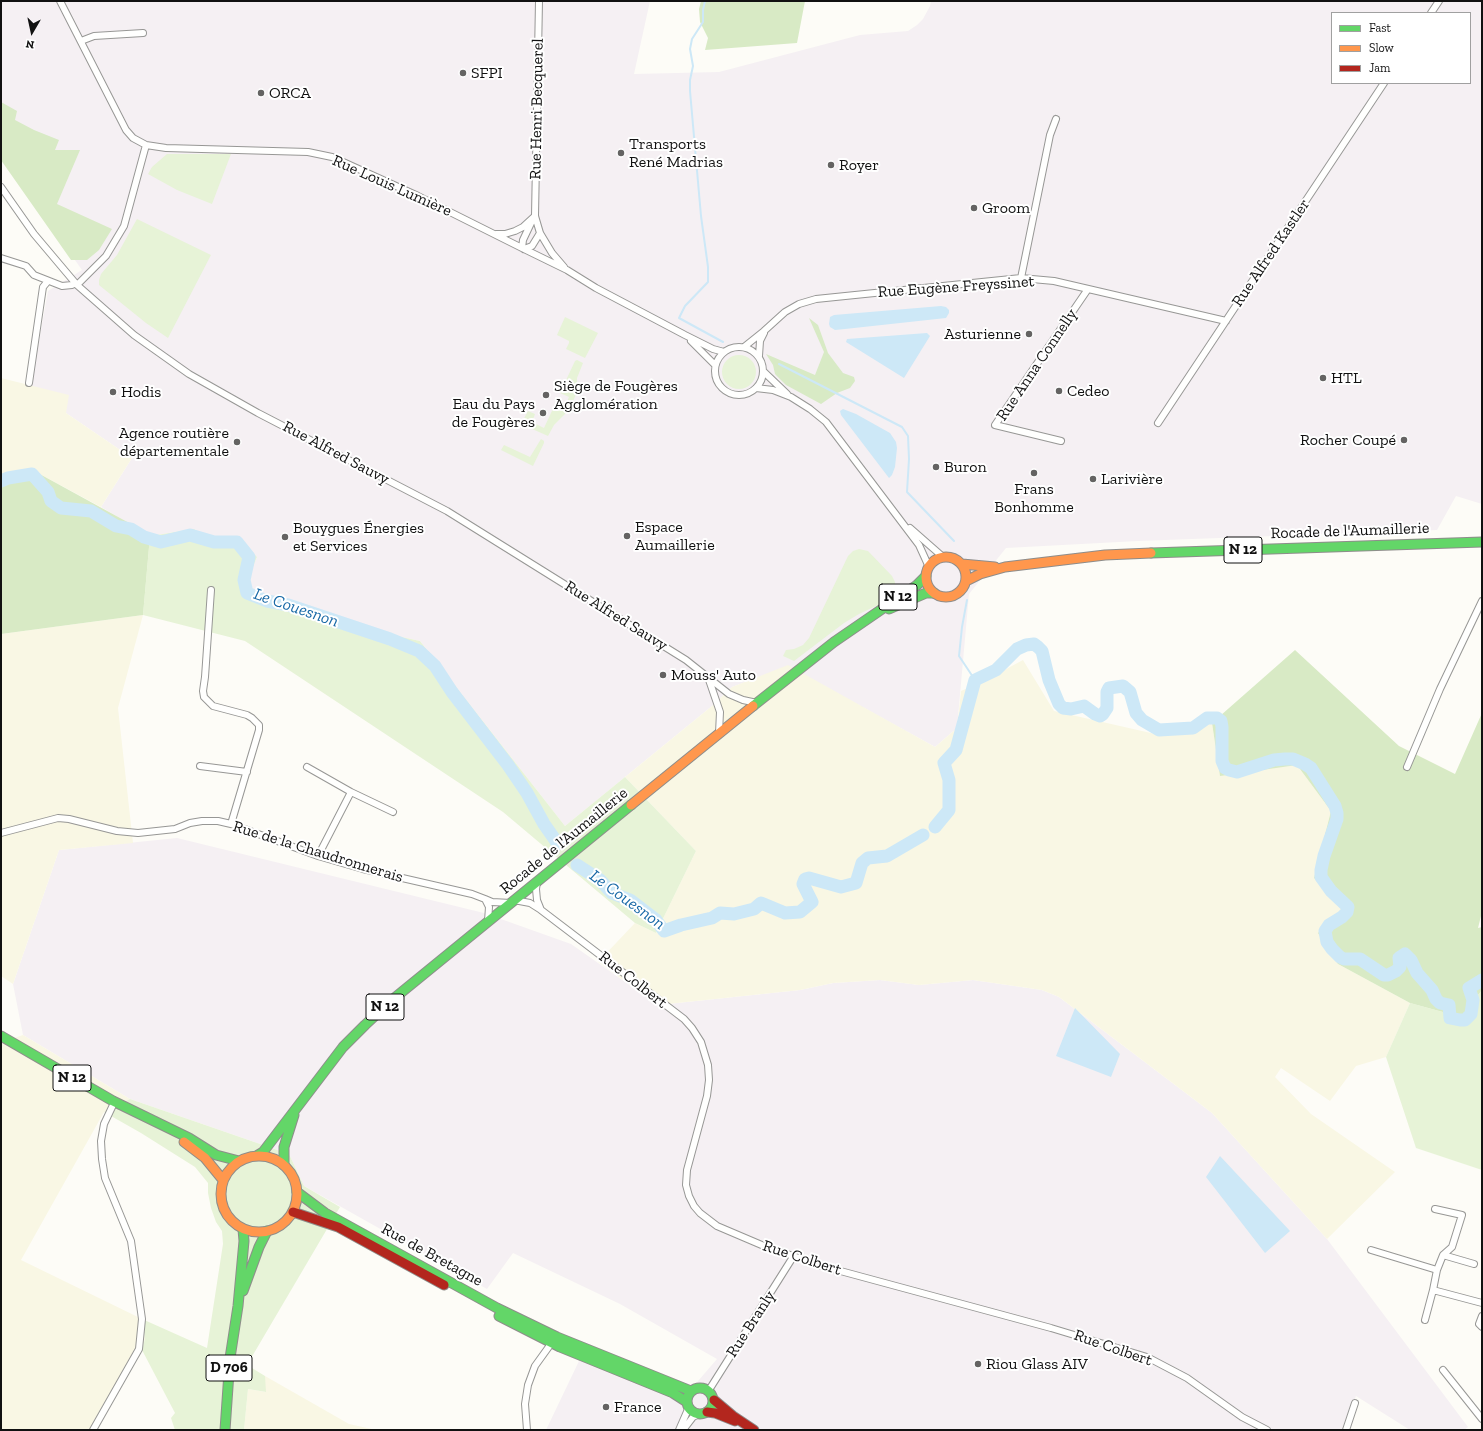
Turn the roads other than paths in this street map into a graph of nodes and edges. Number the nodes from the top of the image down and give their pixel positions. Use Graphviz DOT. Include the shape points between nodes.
graph roads {
  1 [pos="60,1"];
  2 [pos="539,1"];
  3 [pos="1439,1"];
  4 [pos="1432,12"];
  5 [pos="143,33"];
  6 [pos="81,41"];
  7 [pos="1383,84"];
  8 [pos="1056,119"];
  9 [pos="146,145"];
  10 [pos="1,187"];
  11 [pos="535,216"];
  12 [pos="540,233"];
  13 [pos="493,234"];
  14 [pos="523,248"];
  15 [pos="1,258"];
  16 [pos="567,270"];
  17 [pos="1021,278"];
  18 [pos="48,281"];
  19 [pos="76,284"];
  20 [pos="1088,289"];
  21 [pos="1226,321"];
  22 [pos="764,331"];
  23 [pos="685,335"];
  24 [pos="744,347"];
  25 [pos="724,352"];
  26 [pos="758,356"];
  27 [pos="715,365"];
  28 [pos="764,372"];
  29 [pos="29,383"];
  30 [pos="756,388"];
  31 [pos="791,398"];
  32 [pos="1158,423"];
  33 [pos="1061,442"];
  34 [pos="903,522"];
  35 [pos="1482,542"];
  36 [pos="943,557"];
  37 [pos="962,564"];
  38 [pos="1005,567"];
  39 [pos="927,571"];
  40 [pos="966,582"];
  41 [pos="211,590"];
  42 [pos="934,593"];
  43 [pos="1482,602"];
  44 [pos="869,618"];
  45 [pos="708,677"];
  46 [pos="757,703"];
  47 [pos="719,733"];
  48 [pos="200,766"];
  49 [pos="307,766"];
  50 [pos="1406,767"];
  51 [pos="248,772"];
  52 [pos="351,792"];
  53 [pos="393,812"];
  54 [pos="231,824"];
  55 [pos="1,833"];
  56 [pos="318,856"];
  57 [pos="537,882"];
  58 [pos="485,899"];
  59 [pos="513,901"];
  60 [pos="541,910"];
  61 [pos="488,921"];
  62 [pos="1,1036"];
  63 [pos="113,1101"];
  64 [pos="296,1108"];
  65 [pos="145,1117"];
  66 [pos="258,1155"];
  67 [pos="239,1161"];
  68 [pos="284,1165"];
  69 [pos="223,1180"];
  70 [pos="297,1192"];
  71 [pos="1435,1209"];
  72 [pos="293,1212"];
  73 [pos="244,1229"];
  74 [pos="268,1231"];
  75 [pos="1371,1250"];
  76 [pos="1443,1255"];
  77 [pos="793,1257"];
  78 [pos="1474,1264"];
  79 [pos="1437,1270"];
  80 [pos="1433,1290"];
  81 [pos="1482,1303"];
  82 [pos="238,1306"];
  83 [pos="1482,1316"];
  84 [pos="1425,1320"];
  85 [pos="1482,1327"];
  86 [pos="554,1340"];
  87 [pos="1443,1370"];
  88 [pos="648,1374"];
  89 [pos="630,1375"];
  90 [pos="708,1390"];
  91 [pos="691,1391"];
  92 [pos="714,1400"];
  93 [pos="1355,1403"];
  94 [pos="688,1404"];
  95 [pos="703,1413"];
  96 [pos="1482,1419"];
  97 [pos="752,1429"];
  98 [pos="93,1430"];
  99 [pos="225,1430"];
  100 [pos="527,1430"];
  101 [pos="679,1430"];
  102 [pos="683,1430"];
  103 [pos="1267,1430"];
  104 [pos="1346,1430"];
  1 -- 6 [label="street, Rue Louis Lumière"];
  2 -- 11 [label="street, Rue Henri Becquerel"];
  3 -- 4 [label="street"];
  5 -- 6 [label="street" via="94,36"];
  6 -- 9 [label="street, Rue Louis Lumière" via="126,130 133,138"];
  7 -- 21 [label="street, Rue Alfred Kastler"];
  8 -- 17 [label="street" via="1050,135"];
  9 -- 13 [label="street, Rue Louis Lumière" via="166,148 308,152 332,157"];
  9 -- 19 [label="street" via="124,226 106,256"];
  10 -- 19 [label="street, Rue Alfred Sauvy" via="34,234"];
  11 -- 12 [label="street, Rue Henri Becquerel"];
  11 -- 13 [label="street" via="515,231"];
  11 -- 14 [label="street, Rue Henri Becquerel" via="523,240"];
  12 -- 14 [label="street" via="532,246"];
  12 -- 16 [label="street, Rue Henri Becquerel" via="552,253"];
  13 -- 14 [label="street, Rue Louis Lumière"];
  14 -- 16 [label="street, Rue Louis Lumière"];
  15 -- 18 [label="street" via="26,266 34,275"];
  16 -- 23 [label="street, Rue Louis Lumière"];
  17 -- 20 [label="street, Rue Eugène Freyssinet" via="1054,281"];
  17 -- 22 [label="street, Rue Eugène Freyssinet" via="816,299 785,312"];
  18 -- 19 [label="street" via="62,286"];
  18 -- 29 [label="street" via="43,287"];
  19 -- 45 [label="street, Rue Alfred Sauvy" via="134,335 189,374 258,413 447,511 686,660"];
  20 -- 21 [label="street, Rue Eugène Freyssinet"];
  20 -- 33 [label="street, Rue Anna Connelly" via="995,425"];
  21 -- 32 [label="street, Rue Alfred Kastler"];
  22 -- 24 [label="street, Rue Eugène Freyssinet"];
  22 -- 26 [label="street"];
  23 -- 25 [label="street, Rue Louis Lumière"];
  23 -- 27 [label="street, Rue Louis Lumière"];
  24 -- 25 [label="street" via="733,347"];
  24 -- 26 [label="street"];
  25 -- 27 [label="street"];
  26 -- 28 [label="street"];
  27 -- 30 [label="street" via="717,381 728,392 743,395"];
  28 -- 30 [label="street"];
  28 -- 31 [label="street"];
  30 -- 31 [label="street" via="773,390"];
  31 -- 34 [label="street" via="826,422"];
  34 -- 36 [label="street"];
  34 -- 39 [label="street" via="919,544"];
  35 -- 38 [label="main road, Rocade de l'Aumaillerie / N 12" via="1105,555"];
  36 -- 37 [label="main road" via="950,557"];
  36 -- 39 [label="main road"];
  37 -- 38 [label="main road, Rocade de l'Aumaillerie / N 12"];
  37 -- 40 [label="main road"];
  38 -- 40 [label="main road, Rocade de l'Aumaillerie / N 12" via="980,574"];
  39 -- 42 [label="main road" via="928,586"];
  39 -- 44 [label="main road, Rocade de l'Aumaillerie / N 12" via="917,585"];
  40 -- 42 [label="main road" via="959,593 953,596 940,596"];
  41 -- 51 [label="street" via="204,697 213,706 247,715 259,725"];
  42 -- 44 [label="main road, Rocade de l'Aumaillerie / N 12" via="915,598"];
  43 -- 50 [label="street"];
  44 -- 46 [label="main road, Rocade de l'Aumaillerie / N 12" via="834,642"];
  45 -- 46 [label="street, Rue Alfred Sauvy" via="729,694"];
  45 -- 47 [label="street" via="720,712"];
  46 -- 47 [label="main road, Rocade de l'Aumaillerie / N 12"];
  47 -- 57 [label="main road, Rocade de l'Aumaillerie / N 12"];
  48 -- 51 [label="street"];
  49 -- 52 [label="street"];
  51 -- 54 [label="street"];
  52 -- 53 [label="street"];
  52 -- 56 [label="street"];
  54 -- 55 [label="street, Rue de la Chaudronnerais" via="202,821 175,829 138,833 58,818"];
  54 -- 56 [label="street, Rue de la Chaudronnerais"];
  56 -- 58 [label="street, Rue de la Chaudronnerais"];
  57 -- 59 [label="main road, Rocade de l'Aumaillerie / N 12"];
  57 -- 60 [label="street" via="537,900"];
  58 -- 59 [label="street, Rue de la Chaudronnerais" via="492,902"];
  58 -- 61 [label="street" via="489,907"];
  59 -- 60 [label="street, Rue Colbert" via="530,903"];
  59 -- 61 [label="main road, Rocade de l'Aumaillerie / N 12"];
  60 -- 77 [label="street, Rue Colbert" via="684,1019 692,1028 705,1054 709,1080 687,1170 686,1185 689,1196 700,1213 717,1226"];
  61 -- 64 [label="main road, Rocade de l'Aumaillerie / N 12" via="365,1025 343,1047"];
  62 -- 63 [label="main road, N 12"];
  63 -- 65 [label="main road, N 12"];
  63 -- 98 [label="street" via="104,1124 102,1160 105,1178 131,1241 142,1319 139,1349"];
  64 -- 66 [label="main road, Rocade de l'Aumaillerie / N 12" via="263,1152"];
  64 -- 68 [label="main road, Rocade de l'Aumaillerie / N 12" via="284,1147"];
  65 -- 67 [label="main road, N 12" via="220,1156"];
  65 -- 69 [label="main road, N 12" via="176,1135 205,1158"];
  66 -- 67 [label="main road"];
  66 -- 68 [label="main road" via="272,1158"];
  67 -- 69 [label="main road" via="230,1168"];
  68 -- 70 [label="main road" via="294,1177"];
  69 -- 73 [label="main road" via="220,1191 225,1213 232,1222"];
  70 -- 72 [label="main road"];
  70 -- 86 [label="main road, Rue de Bretagne" via="357,1231"];
  71 -- 76 [label="street" via="1462,1215 1452,1247"];
  72 -- 74 [label="main road" via="278,1228"];
  72 -- 86 [label="main road, Rue de Bretagne" via="338,1227 514,1324"];
  73 -- 74 [label="main road"];
  73 -- 82 [label="main road, D 706"];
  74 -- 82 [label="main road, D 706" via="259,1247"];
  75 -- 79 [label="street"];
  76 -- 78 [label="street"];
  76 -- 79 [label="street"];
  77 -- 90 [label="street, Rue Branly"];
  77 -- 103 [label="street, Rue Colbert" via="1052,1328 1147,1357 1187,1378 1242,1417"];
  79 -- 80 [label="street"];
  80 -- 81 [label="street"];
  80 -- 84 [label="street"];
  82 -- 99 [label="main road, D 706" via="230,1358"];
  83 -- 85 [label="street" via="1479,1324"];
  86 -- 88 [label="main road"];
  86 -- 89 [label="main road"];
  86 -- 100 [label="street" via="535,1366 528,1385 525,1404"];
  87 -- 96 [label="street"];
  88 -- 89 [label="main road"];
  88 -- 91 [label="main road"];
  89 -- 94 [label="main road" via="673,1393"];
  90 -- 91 [label="main road" via="702,1388"];
  90 -- 92 [label="main road"];
  91 -- 94 [label="main road"];
  92 -- 95 [label="main road" via="712,1407"];
  92 -- 97 [label="main road"];
  93 -- 104 [label="street"];
  94 -- 95 [label="main road" via="693,1412"];
  94 -- 101 [label="street"];
  95 -- 97 [label="main road" via="715,1413"];
  95 -- 102 [label="street" via="693,1417"];
}
